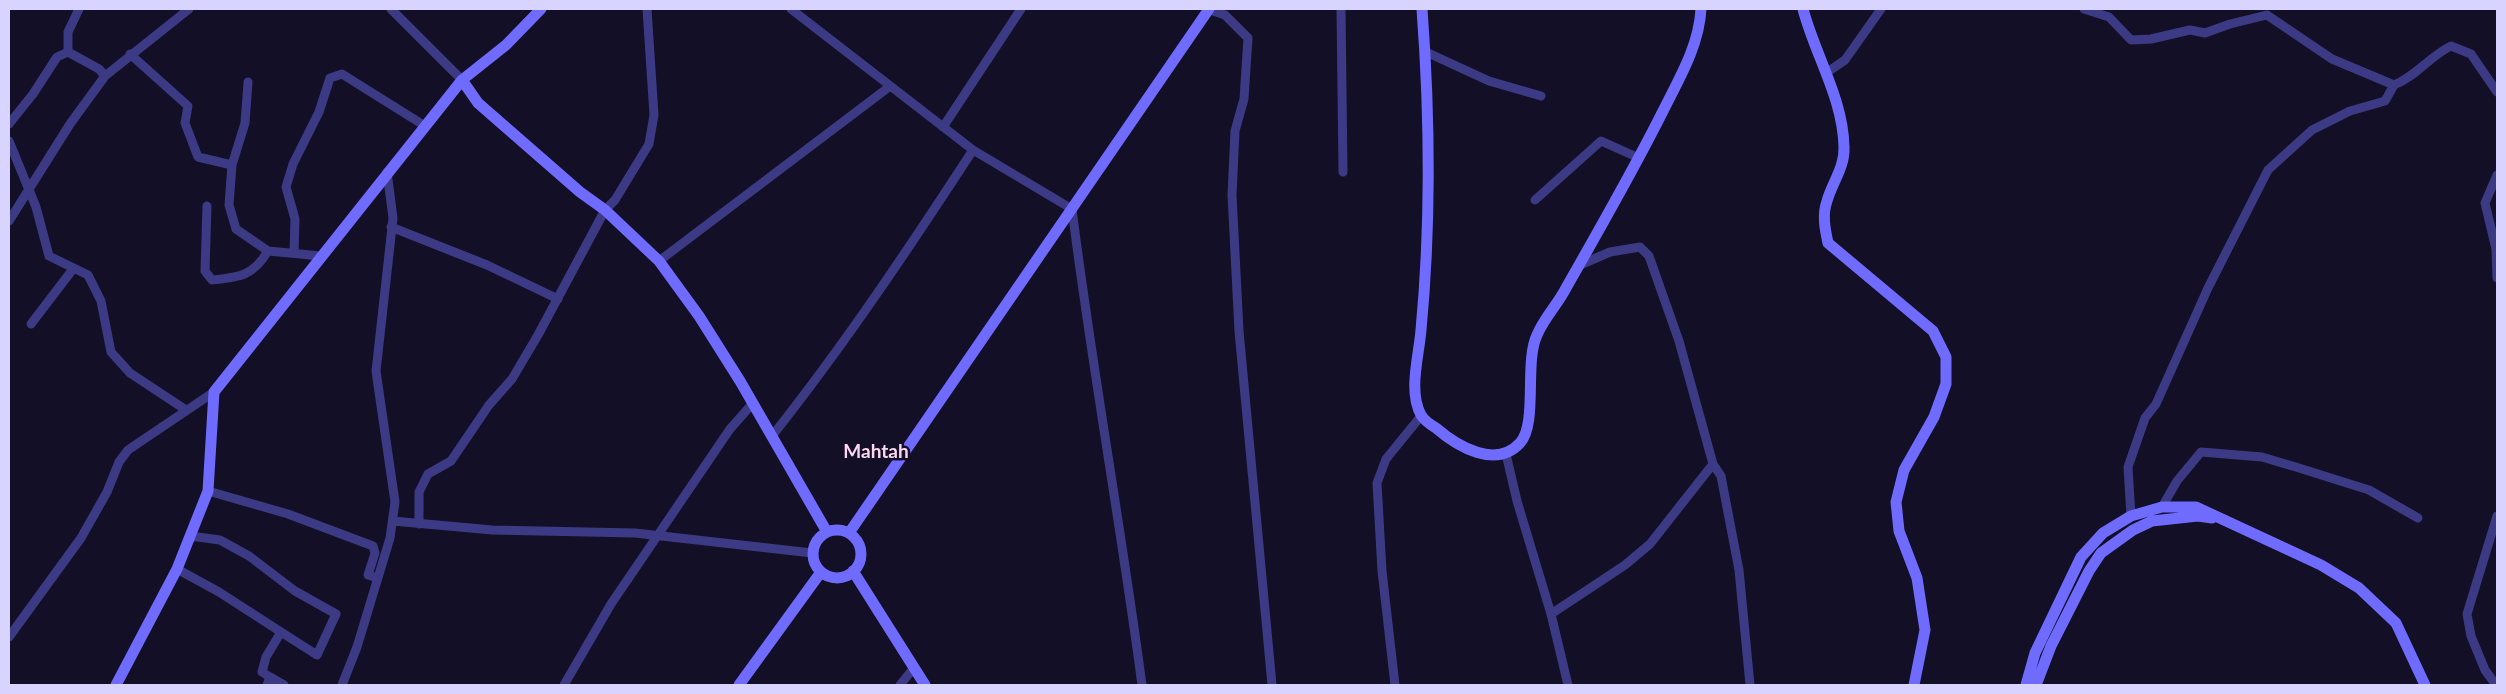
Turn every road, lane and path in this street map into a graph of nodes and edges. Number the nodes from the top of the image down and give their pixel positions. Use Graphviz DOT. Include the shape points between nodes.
graph roads {
  1 [pos="79,9"];
  2 [pos="188,9"];
  3 [pos="391,9"];
  4 [pos="541,9"];
  5 [pos="647,9"];
  6 [pos="791,9"];
  7 [pos="1021,9"];
  8 [pos="1208,9"];
  9 [pos="1341,9"];
  10 [pos="1422,9"];
  11 [pos="1701,9"];
  12 [pos="1803,9"];
  13 [pos="1881,9"];
  14 [pos="2084,9"];
  15 [pos="2267,12"];
  16 [pos="68,52"];
  17 [pos="1426,52"];
  18 [pos="130,54"];
  19 [pos="1826,73"];
  20 [pos="105,76"];
  21 [pos="462,80"];
  22 [pos="248,82"];
  23 [pos="2394,85"];
  24 [pos="889,87"];
  25 [pos="2497,92"];
  26 [pos="1541,96"];
  27 [pos="9,124"];
  28 [pos="425,126"];
  29 [pos="943,127"];
  30 [pos="9,141"];
  31 [pos="974,150"];
  32 [pos="1639,158"];
  33 [pos="232,164"];
  34 [pos="387,172"];
  35 [pos="1343,172"];
  36 [pos="2497,175"];
  37 [pos="28,189"];
  38 [pos="1535,200"];
  39 [pos="207,206"];
  40 [pos="1072,209"];
  41 [pos="605,210"];
  42 [pos="9,221"];
  43 [pos="391,227"];
  44 [pos="268,251"];
  45 [pos="294,254"];
  46 [pos="321,256"];
  47 [pos="659,261"];
  48 [pos="1580,265"];
  49 [pos="73,269"];
  50 [pos="2497,278"];
  51 [pos="558,299"];
  52 [pos="31,324"];
  53 [pos="214,392"];
  54 [pos="753,403"];
  55 [pos="186,410"];
  56 [pos="1421,416"];
  57 [pos="772,436"];
  58 [pos="1506,454"];
  59 [pos="1713,464"];
  60 [pos="208,491"];
  61 [pos="2162,507"];
  62 [pos="2131,516"];
  63 [pos="2497,516"];
  64 [pos="2418,518"];
  65 [pos="2223,519"];
  66 [pos="393,521"];
  67 [pos="419,524"];
  68 [pos="827,532"];
  69 [pos="849,533"];
  70 [pos="190,536"];
  71 [pos="657,537"];
  72 [pos="2494,537"];
  73 [pos="812,553"];
  74 [pos="177,569"];
  75 [pos="853,571"];
  76 [pos="821,572"];
  77 [pos="378,578"];
  78 [pos="1551,614"];
  79 [pos="280,632"];
  80 [pos="9,637"];
  81 [pos="913,669"];
  82 [pos="268,681"];
  83 [pos="2496,683"];
  84 [pos="2424,684"];
  85 [pos="116,685"];
  86 [pos="284,685"];
  87 [pos="342,685"];
  88 [pos="564,685"];
  89 [pos="738,685"];
  90 [pos="900,685"];
  91 [pos="925,685"];
  92 [pos="1142,685"];
  93 [pos="1272,685"];
  94 [pos="1395,685"];
  95 [pos="1568,685"];
  96 [pos="1750,685"];
  97 [pos="1914,685"];
  98 [pos="2026,685"];
  99 [pos="2036,685"];
  1 -- 16 [label="street" via="68,32"];
  2 -- 18 [label="street"];
  3 -- 21 [label="street"];
  4 -- 21 [label="street" via="506,45"];
  5 -- 41 [label="street" via="654,115 649,144 615,200"];
  6 -- 24 [label="street"];
  7 -- 29 [label="street"];
  8 -- 40 [label="street"];
  8 -- 93 [label="street" via="1225,16 1248,38 1244,99 1235,131 1232,195 1242,369"];
  9 -- 35 [label="street"];
  10 -- 17 [label="street"];
  11 -- 32 [label="street" via="1700,26 1687,64"];
  12 -- 19 [label="street"];
  13 -- 19 [label="street" via="1845,60"];
  14 -- 15 [label="street" via="2109,17 2131,40 2190,30 2205,34"];
  15 -- 23 [label="street" via="2332,59"];
  16 -- 20 [label="street" via="99,69"];
  16 -- 27 [label="street" via="58,57"];
  17 -- 26 [label="street" via="1489,80"];
  17 -- 56 [label="street" via="1426,274 1415,390"];
  18 -- 20 [label="street"];
  18 -- 33 [label="street" via="188,106 185,123 198,157"];
  19 -- 97 [label="street" via="1841,116 1844,150 1838,176 1826,202 1824,223 1828,243 1934,331 1946,357 1946,384 1934,417 1904,470 1896,502 1899,531 1917,578 1925,630"];
  20 -- 37 [label="street"];
  21 -- 28 [label="street"];
  21 -- 41 [label="street" via="478,103 523,144"];
  22 -- 33 [label="street" via="245,123"];
  23 -- 25 [label="street" via="2403,82 2436,53 2451,46 2471,54"];
  23 -- 62 [label="street" via="2385,101 2350,110 2312,130 2268,170 2208,288 2156,404 2145,418 2128,466"];
  24 -- 29 [label="street"];
  24 -- 47 [label="street"];
  28 -- 34 [label="street"];
  28 -- 45 [label="street" via="342,74 330,78 319,112 293,164 286,187 295,218"];
  29 -- 31 [label="street"];
  30 -- 37 [label="street"];
  31 -- 40 [label="street"];
  31 -- 57 [label="street" via="883,288 824,371"];
  32 -- 38 [label="street" via="1601,141"];
  32 -- 48 [label="street"];
  33 -- 44 [label="street" via="229,204 236,229"];
  34 -- 43 [label="street" via="393,218"];
  34 -- 46 [label="street"];
  36 -- 50 [label="street" via="2485,203 2496,248"];
  37 -- 42 [label="street"];
  37 -- 49 [label="street" via="49,256"];
  39 -- 44 [label="street" via="204,271 212,280 246,274 258,266"];
  40 -- 69 [label="street"];
  40 -- 92 [label="street"];
  41 -- 47 [label="street"];
  41 -- 51 [label="street"];
  43 -- 51 [label="street" via="487,265"];
  43 -- 66 [label="street" via="376,371 395,502"];
  44 -- 45 [label="street"];
  45 -- 46 [label="street"];
  46 -- 53 [label="street"];
  47 -- 54 [label="street" via="699,316"];
  48 -- 58 [label="street" via="1537,334 1531,351 1530,413 1522,441"];
  48 -- 59 [label="street" via="1610,252 1640,247 1650,256 1679,341"];
  49 -- 52 [label="street"];
  49 -- 55 [label="street" via="88,275 100,301 110,352 130,373"];
  51 -- 67 [label="street" via="512,379 489,404 451,461 428,474 419,492"];
  53 -- 55 [label="street"];
  53 -- 60 [label="street"];
  54 -- 57 [label="street"];
  54 -- 71 [label="street" via="730,429"];
  55 -- 80 [label="street" via="128,450 81,538"];
  56 -- 58 [label="street" via="1449,440 1481,454"];
  56 -- 94 [label="street" via="1386,459 1377,483 1382,571"];
  57 -- 68 [label="street"];
  58 -- 78 [label="street"];
  59 -- 78 [label="street" via="1650,544 1625,565"];
  59 -- 96 [label="street" via="1721,476 1739,570"];
  60 -- 70 [label="street"];
  60 -- 77 [label="street" via="288,514 373,546 376,553 368,575"];
  61 -- 62 [label="street"];
  61 -- 64 [label="street" via="2200,452 2262,456 2369,490"];
  61 -- 65 [label="street" via="2196,507"];
  62 -- 98 [label="street" via="2103,533 2081,557 2035,653"];
  63 -- 72 [label="street"];
  65 -- 84 [label="street" via="2321,565 2359,588 2396,623"];
  65 -- 99 [label="street" via="2198,516 2152,521 2101,553 2050,646"];
  66 -- 67 [label="street"];
  66 -- 77 [label="street"];
  67 -- 71 [label="street" via="492,530 635,533"];
  68 -- 69 [label="street"];
  68 -- 73 [label="street" via="819,537"];
  69 -- 75 [label="street" via="860,547 858,564"];
  70 -- 74 [label="street"];
  70 -- 79 [label="street" via="220,540 249,556 295,592 336,614 317,655"];
  71 -- 73 [label="street"];
  71 -- 88 [label="street" via="611,604"];
  72 -- 83 [label="street" via="2467,614 2471,636 2485,670"];
  73 -- 76 [label="street" via="814,564"];
  74 -- 79 [label="street"];
  74 -- 85 [label="street"];
  75 -- 76 [label="street" via="837,578"];
  75 -- 81 [label="street"];
  76 -- 89 [label="street"];
  77 -- 87 [label="street"];
  78 -- 95 [label="street"];
  79 -- 82 [label="street" via="266,657 262,672"];
  81 -- 90 [label="street"];
  81 -- 91 [label="street"];
  82 -- 86 [label="street"];
}
